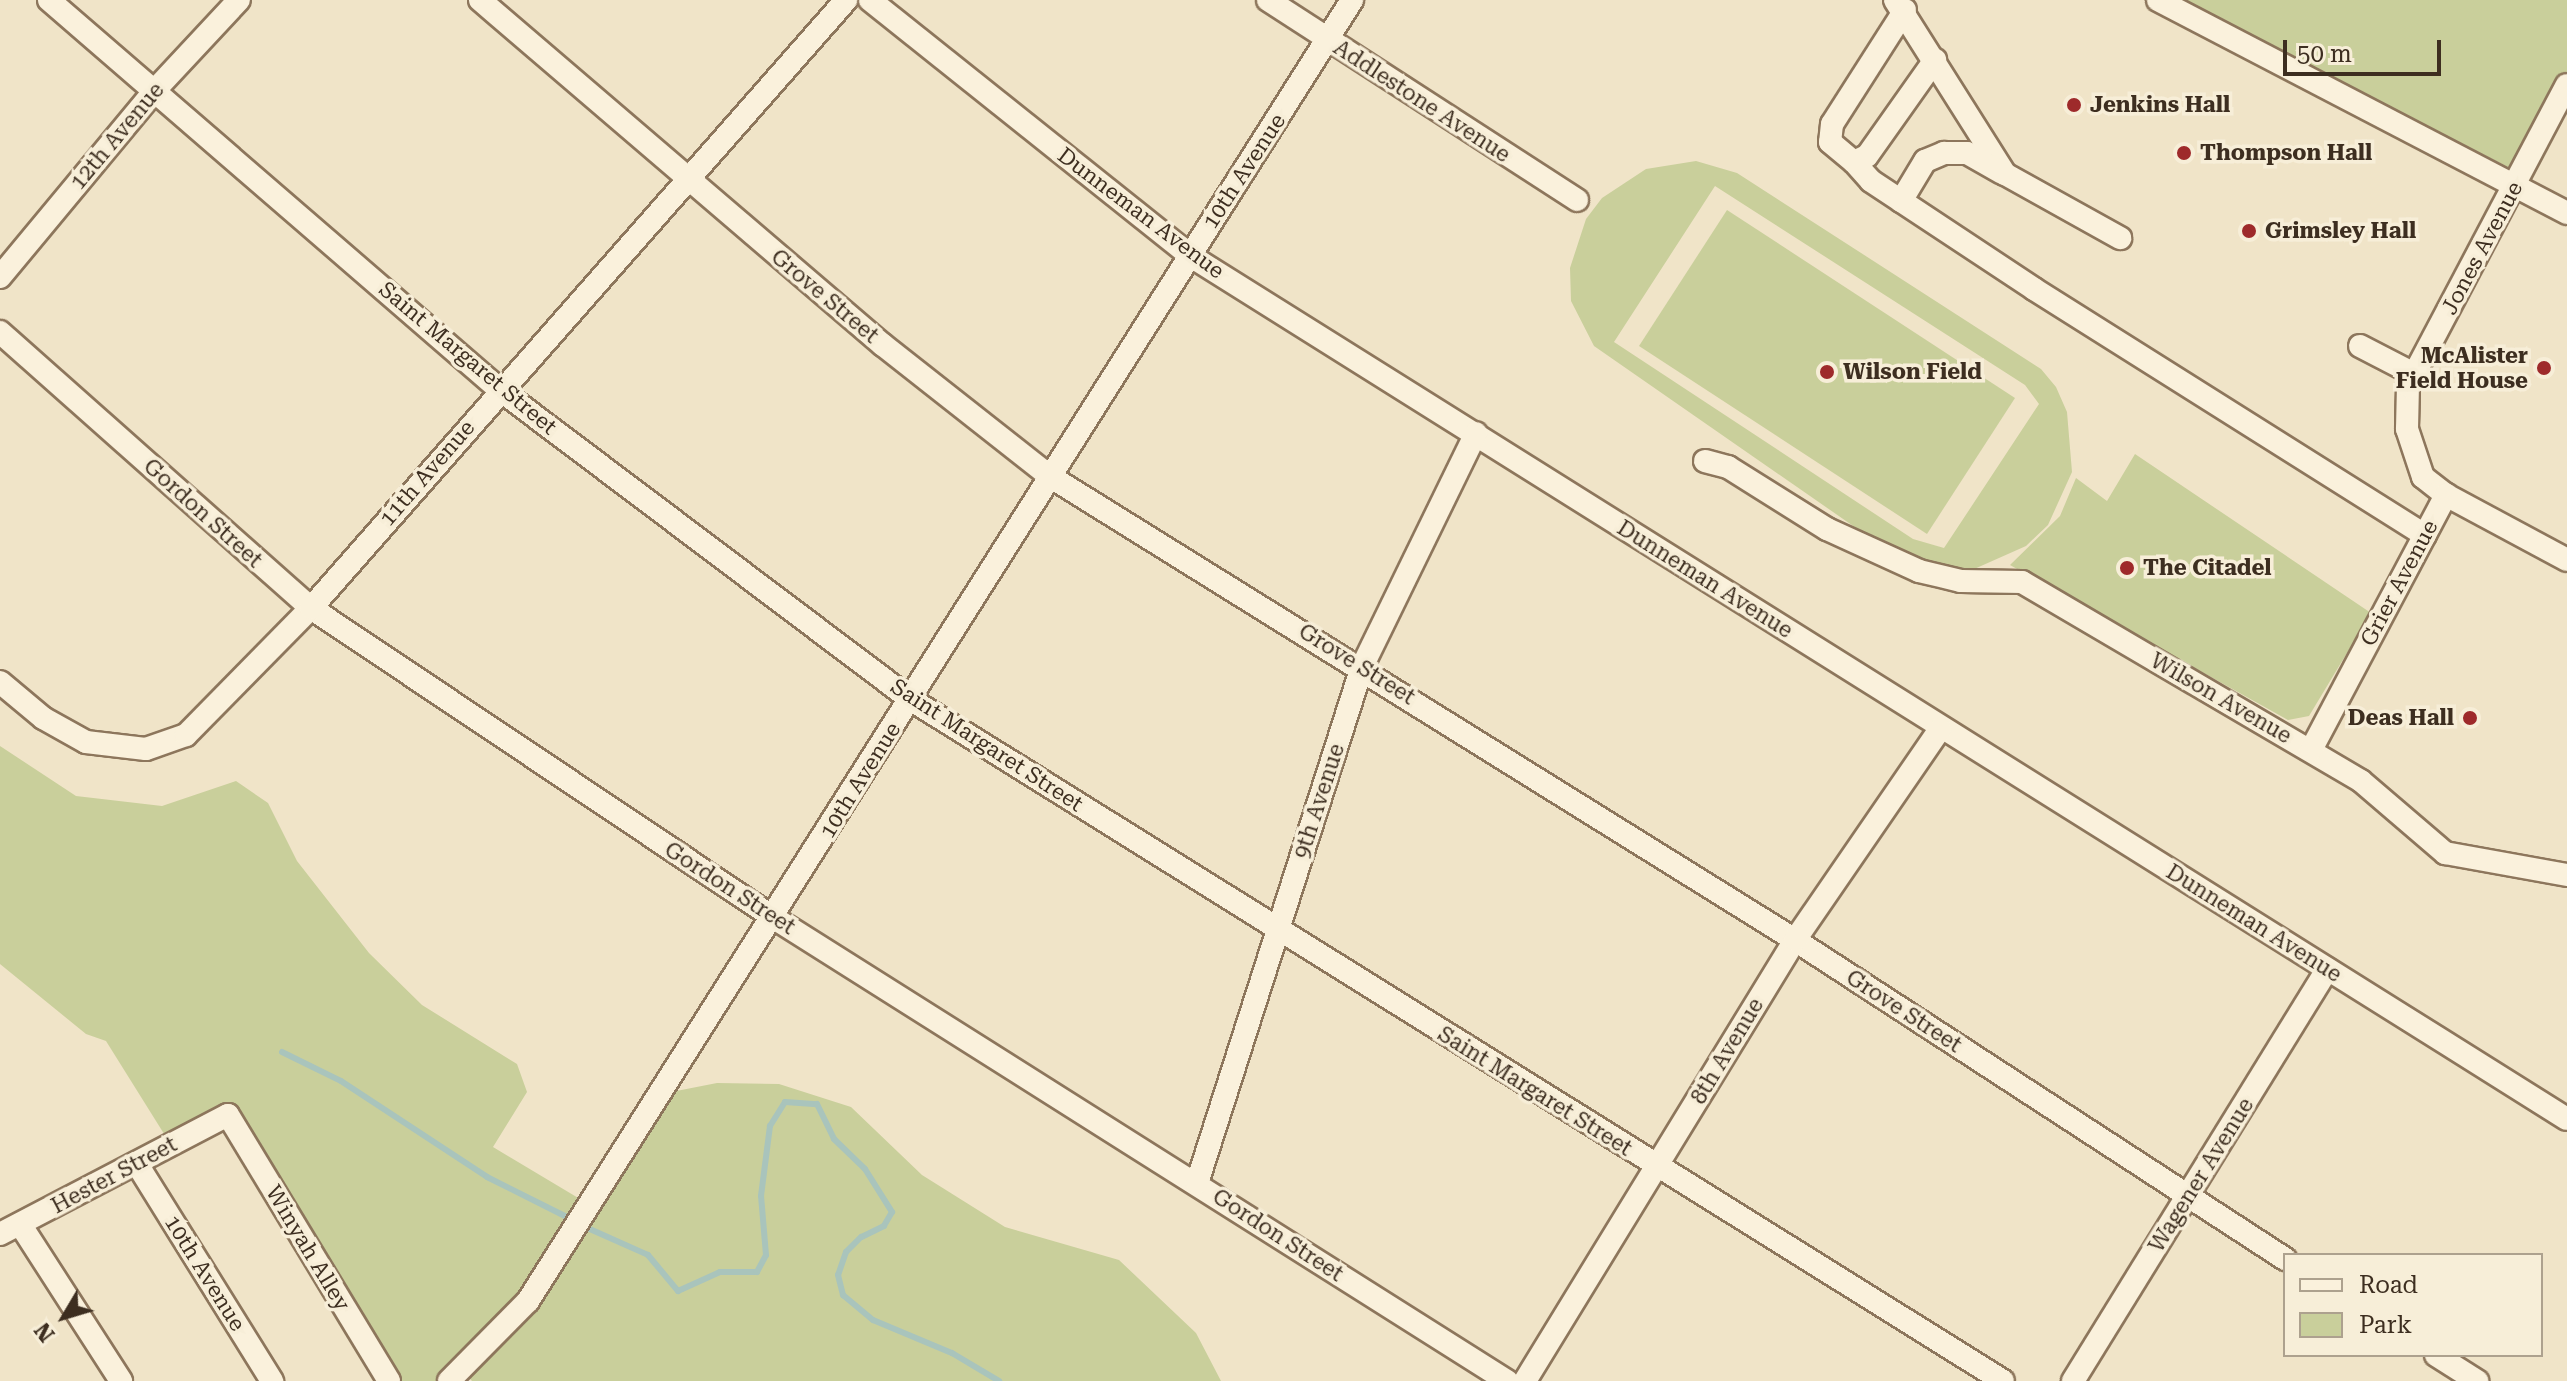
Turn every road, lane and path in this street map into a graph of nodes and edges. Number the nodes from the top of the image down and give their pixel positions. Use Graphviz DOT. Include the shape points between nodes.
graph roads {
  1 [pos="49,0"];
  2 [pos="239,0"];
  3 [pos="480,0"];
  4 [pos="846,0"];
  5 [pos="870,0"];
  6 [pos="1268,0"];
  7 [pos="1352,0"];
  8 [pos="2158,0"];
  9 [pos="1900,5"];
  10 [pos="1329,41"];
  11 [pos="1935,60"];
  12 [pos="2567,85"];
  13 [pos="155,90"];
  14 [pos="1854,162"];
  15 [pos="2005,174"];
  16 [pos="689,181"];
  17 [pos="2515,186"];
  18 [pos="1577,200"];
  19 [pos="1901,201"];
  20 [pos="2567,213"];
  21 [pos="2120,238"];
  22 [pos="1189,255"];
  23 [pos="0,277"];
  24 [pos="0,332"];
  25 [pos="2360,346"];
  26 [pos="2414,374"];
  27 [pos="500,390"];
  28 [pos="1476,433"];
  29 [pos="1705,461"];
  30 [pos="1051,477"];
  31 [pos="2446,495"];
  32 [pos="2425,535"];
  33 [pos="2567,560"];
  34 [pos="311,608"];
  35 [pos="1362,667"];
  36 [pos="0,682"];
  37 [pos="910,699"];
  38 [pos="1940,729"];
  39 [pos="2311,750"];
  40 [pos="2567,875"];
  41 [pos="774,918"];
  42 [pos="1278,930"];
  43 [pos="1795,940"];
  44 [pos="2327,969"];
  45 [pos="228,1115"];
  46 [pos="2567,1119"];
  47 [pos="137,1164"];
  48 [pos="1656,1168"];
  49 [pos="1197,1183"];
  50 [pos="2188,1197"];
  51 [pos="10,1229"];
  52 [pos="2283,1258"];
  53 [pos="2439,1357"];
  54 [pos="121,1381"];
  55 [pos="272,1381"];
  56 [pos="389,1381"];
  57 [pos="449,1381"];
  58 [pos="1507,1381"];
  59 [pos="1525,1381"];
  60 [pos="2003,1381"];
  61 [pos="2073,1381"];
  62 [pos="2477,1381"];
  1 -- 13 [label="street, Saint Margaret Street"];
  2 -- 13 [label="street, 12th Avenue"];
  3 -- 16 [label="street, Grove Street"];
  4 -- 16 [label="street, 11th Avenue"];
  5 -- 22 [label="street, Dunneman Avenue"];
  6 -- 10 [label="street, Addlestone Avenue"];
  7 -- 10 [label="street, 10th Avenue"];
  8 -- 17 [label="street"];
  9 -- 11 [label="street"];
  9 -- 14 [label="street" via="1832,124 1830,142"];
  10 -- 18 [label="street, Addlestone Avenue"];
  10 -- 22 [label="street, 10th Avenue"];
  11 -- 14 [label="street" via="1867,156"];
  11 -- 15 [label="street"];
  12 -- 17 [label="street, Jones Avenue"];
  13 -- 23 [label="street, 12th Avenue"];
  13 -- 27 [label="street, Saint Margaret Street"];
  14 -- 19 [label="street"];
  15 -- 19 [label="street" via="1967,153 1944,153 1925,161"];
  15 -- 21 [label="street"];
  16 -- 27 [label="street, 11th Avenue"];
  16 -- 30 [label="street, Grove Street" via="883,345"];
  17 -- 20 [label="street"];
  17 -- 26 [label="street, Jones Avenue"];
  19 -- 32 [label="street"];
  22 -- 28 [label="street, Dunneman Avenue"];
  22 -- 30 [label="street, 10th Avenue"];
  24 -- 34 [label="street, Gordon Street"];
  25 -- 26 [label="street"];
  26 -- 31 [label="street, Jones Avenue" via="2408,386 2407,429 2423,477"];
  27 -- 34 [label="street, 11th Avenue"];
  27 -- 37 [label="street, Saint Margaret Street"];
  28 -- 35 [label="street, 9th Avenue"];
  28 -- 38 [label="street, Dunneman Avenue"];
  29 -- 39 [label="street, Wilson Avenue" via="1728,467 1862,546 1919,571 1961,581 2022,582"];
  30 -- 35 [label="street, Grove Street"];
  30 -- 37 [label="street, 10th Avenue"];
  31 -- 32 [label="street, Grier Avenue"];
  31 -- 33 [label="street, Grier Avenue"];
  32 -- 39 [label="street, Grier Avenue"];
  34 -- 36 [label="street, 11th Avenue" via="186,735 146,749 105,746 67,734"];
  34 -- 41 [label="street, Gordon Street"];
  35 -- 42 [label="street, 9th Avenue"];
  35 -- 43 [label="street, Grove Street"];
  37 -- 41 [label="street, 10th Avenue"];
  37 -- 42 [label="street, Saint Margaret Street"];
  38 -- 43 [label="street, 8th Avenue"];
  38 -- 44 [label="street, Dunneman Avenue"];
  39 -- 40 [label="street, Wilson Avenue" via="2361,781 2445,853"];
  41 -- 49 [label="street, Gordon Street"];
  41 -- 57 [label="street, 10th Avenue" via="528,1301"];
  42 -- 48 [label="street, Saint Margaret Street"];
  42 -- 49 [label="street, 9th Avenue"];
  43 -- 48 [label="street, 8th Avenue"];
  43 -- 50 [label="street, Grove Street"];
  44 -- 46 [label="street, Dunneman Avenue"];
  44 -- 50 [label="street, Wagener Avenue"];
  45 -- 47 [label="street, Hester Street"];
  45 -- 56 [label="street, Winyah Alley"];
  47 -- 51 [label="street, Hester Street"];
  47 -- 55 [label="street, 10th Avenue"];
  48 -- 59 [label="street, 8th Avenue"];
  48 -- 60 [label="street, Saint Margaret Street"];
  49 -- 58 [label="street, Gordon Street"];
  50 -- 52 [label="street, Grove Street"];
  50 -- 61 [label="street, Wagener Avenue"];
  51 -- 54 [label="street"];
  53 -- 62 [label="street"];
}
